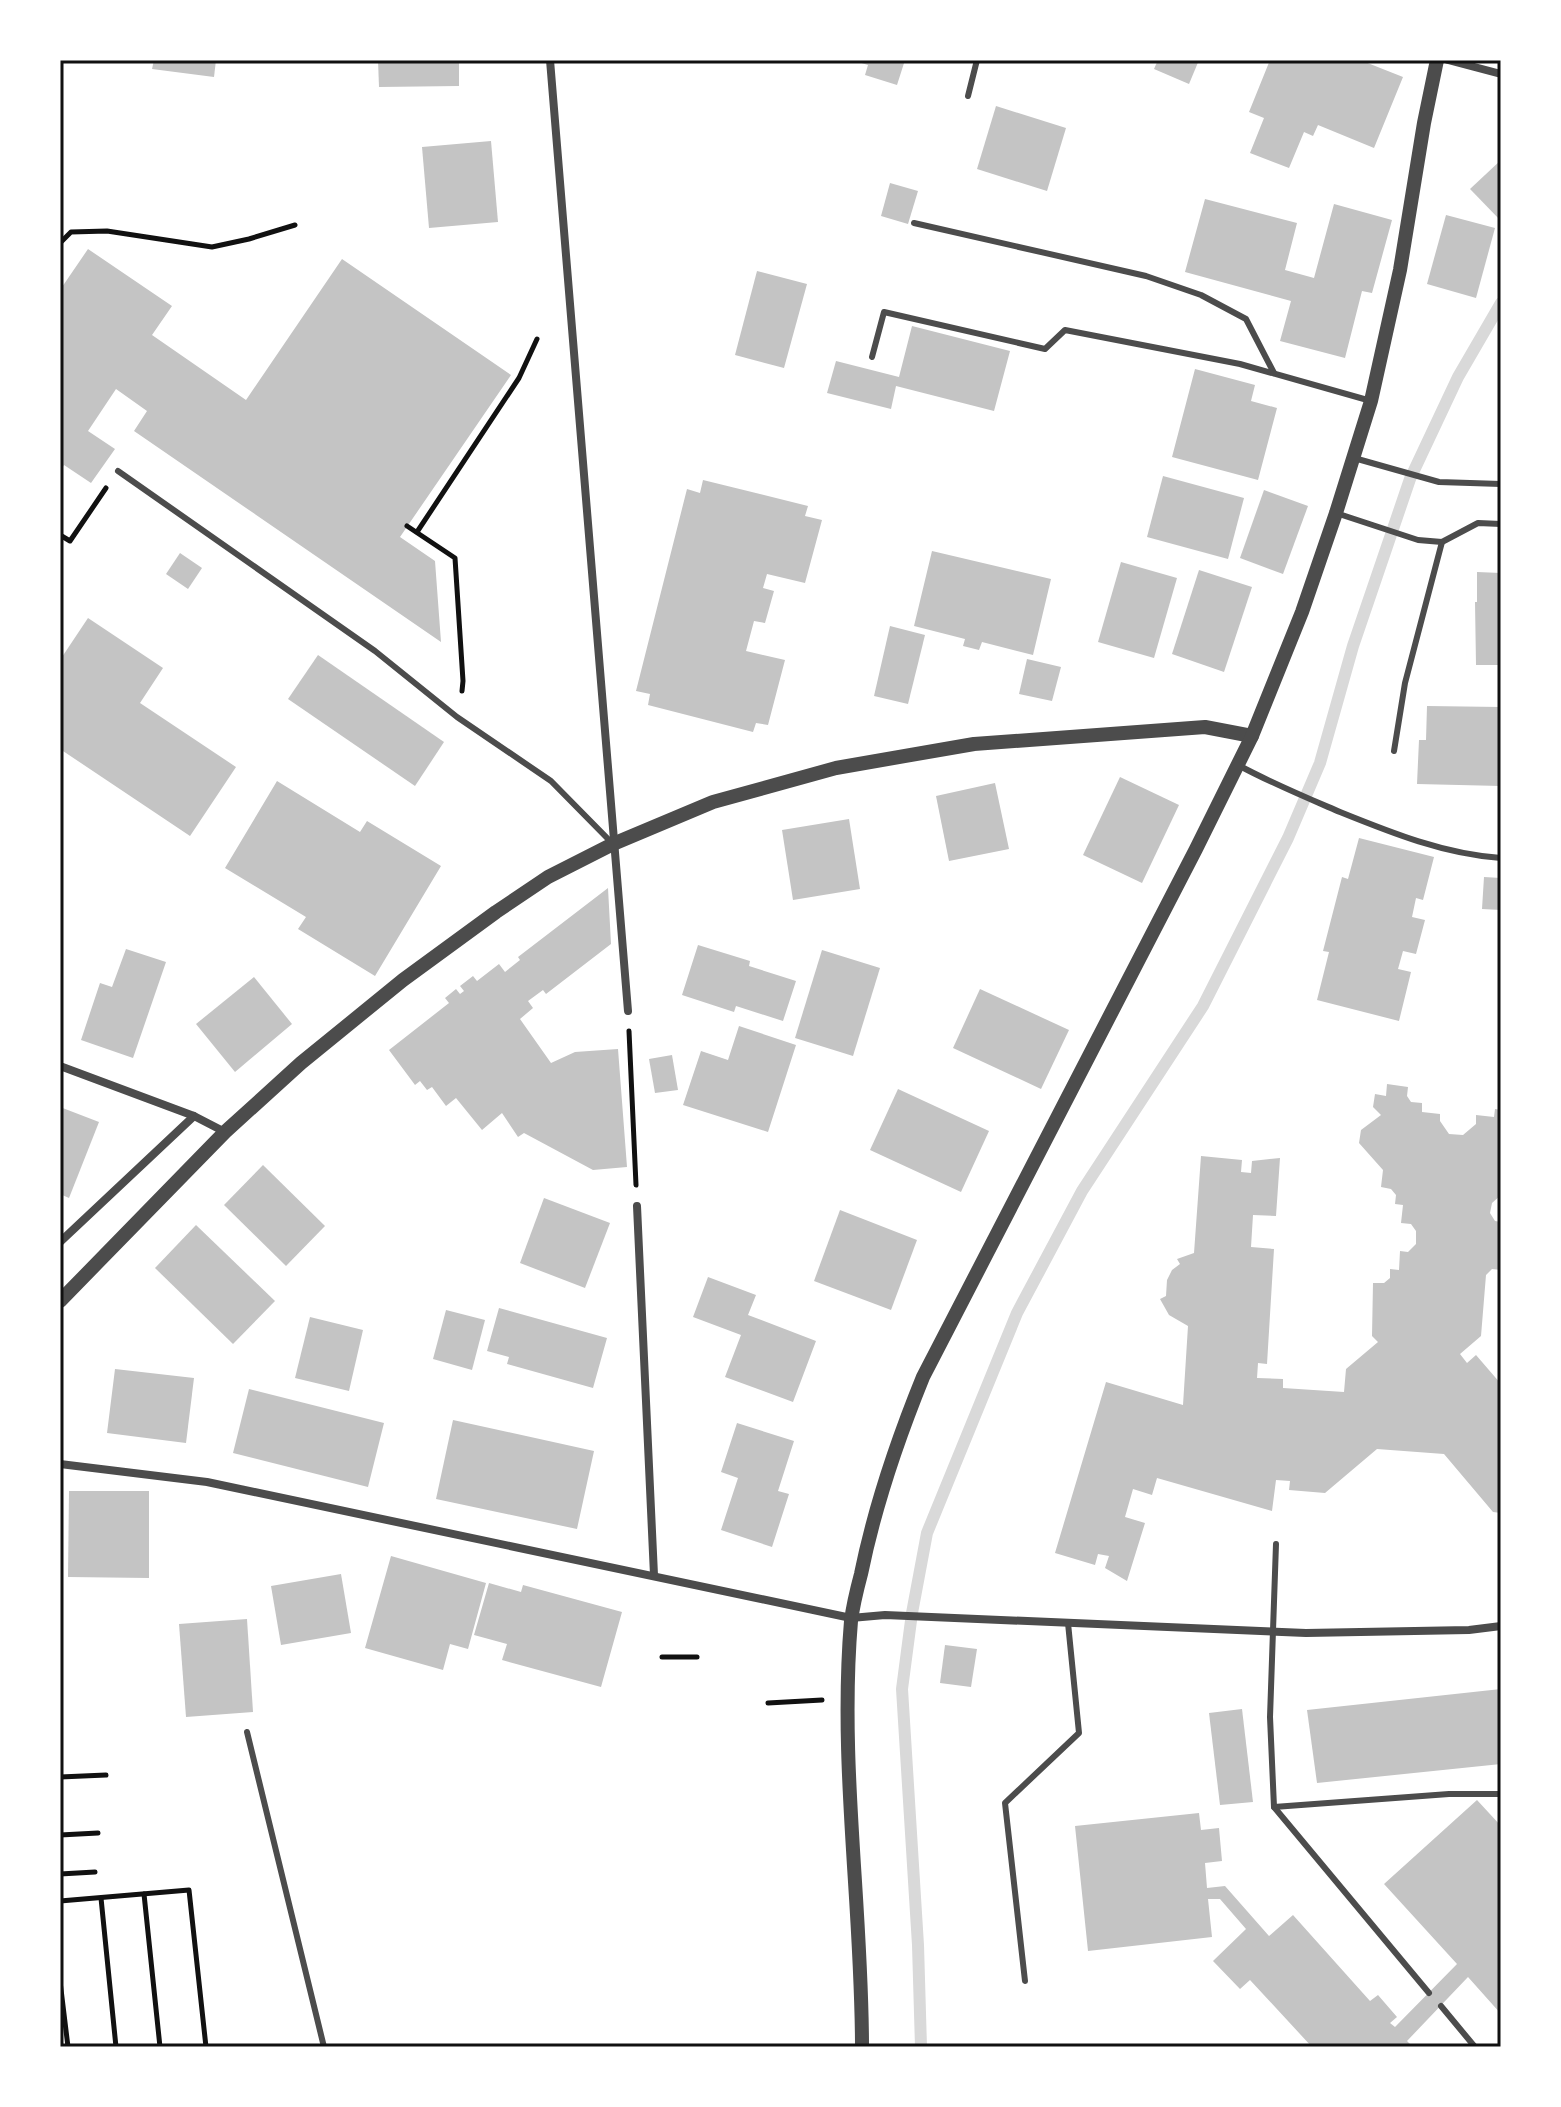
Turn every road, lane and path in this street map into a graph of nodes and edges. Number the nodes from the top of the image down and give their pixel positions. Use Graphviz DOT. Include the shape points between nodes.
graph roads {
  1 [pos="550,60"];
  2 [pos="977,60"];
  3 [pos="1437,60"];
  4 [pos="1448,60"];
  5 [pos="1501,74"];
  6 [pos="968,96"];
  7 [pos="914,223"];
  8 [pos="295,225"];
  9 [pos="60,243"];
  10 [pos="537,339"];
  11 [pos="872,357"];
  12 [pos="1274,373"];
  13 [pos="1371,401"];
  14 [pos="1354,458"];
  15 [pos="118,471"];
  16 [pos="1501,484"];
  17 [pos="1336,513"];
  18 [pos="1501,524"];
  19 [pos="407,526"];
  20 [pos="417,532"];
  21 [pos="60,535"];
  22 [pos="1442,542"];
  23 [pos="457,717"];
  24 [pos="1252,736"];
  25 [pos="1394,751"];
  26 [pos="1238,765"];
  27 [pos="613,844"];
  28 [pos="1501,858"];
  29 [pos="628,1011"];
  30 [pos="60,1066"];
  31 [pos="194,1116"];
  32 [pos="225,1132"];
  33 [pos="637,1206"];
  34 [pos="60,1242"];
  35 [pos="60,1301"];
  36 [pos="60,1464"];
  37 [pos="1276,1544"];
  38 [pos="654,1575"];
  39 [pos="851,1618"];
  40 [pos="1068,1623"];
  41 [pos="1501,1626"];
  42 [pos="1274,1632"];
  43 [pos="662,1657"];
  44 [pos="697,1657"];
  45 [pos="847,1699"];
  46 [pos="768,1703"];
  47 [pos="247,1732"];
  48 [pos="106,1775"];
  49 [pos="60,1777"];
  50 [pos="1501,1794"];
  51 [pos="1274,1807"];
  52 [pos="98,1833"];
  53 [pos="60,1835"];
  54 [pos="95,1872"];
  55 [pos="60,1874"];
  56 [pos="144,1894"];
  57 [pos="101,1898"];
  58 [pos="60,1901"];
  59 [pos="60,1981"];
  60 [pos="1025,1981"];
  61 [pos="1429,1993"];
  62 [pos="1441,2006"];
  63 [pos="68,2047"];
  64 [pos="116,2047"];
  65 [pos="160,2047"];
  66 [pos="206,2047"];
  67 [pos="324,2047"];
  68 [pos="862,2047"];
  69 [pos="1475,2047"];
  1 -- 27 [label="street"];
  2 -- 6 [label="lane"];
  3 -- 13 [label="street"];
  4 -- 5 [label="street"];
  7 -- 12 [label="lane" via="1146,276 1201,295 1246,319"];
  8 -- 9 [label="path" via="212,247 107,231 71,232"];
  10 -- 20 [label="path" via="519,378"];
  11 -- 12 [label="lane" via="884,312 1045,349 1065,330"];
  12 -- 13 [label="lane"];
  13 -- 14 [label="street"];
  14 -- 16 [label="lane" via="1439,482"];
  14 -- 17 [label="street"];
  15 -- 21 [label="path" via="70,541"];
  15 -- 23 [label="lane" via="375,651"];
  17 -- 22 [label="lane" via="1418,540"];
  17 -- 24 [label="street"];
  18 -- 22 [label="lane" via="1478,523"];
  19 -- 20 [label="path"];
  20 -- 23 [label="path" via="455,558 463,681"];
  22 -- 25 [label="lane" via="1405,683"];
  23 -- 27 [label="lane" via="551,781"];
  24 -- 26 [label="street"];
  24 -- 27 [label="street" via="1205,727 974,744 897,757 713,802"];
  26 -- 28 [label="lane" via="1278,787 1406,839"];
  26 -- 39 [label="street" via="923,1377 891,1458"];
  27 -- 29 [label="street"];
  27 -- 32 [label="street" via="548,877 403,980"];
  29 -- 33 [label="path"];
  30 -- 31 [label="street"];
  31 -- 32 [label="street"];
  31 -- 34 [label="street"];
  32 -- 35 [label="street"];
  33 -- 38 [label="street"];
  36 -- 38 [label="street" via="207,1482"];
  37 -- 42 [label="lane"];
  38 -- 39 [label="street"];
  39 -- 40 [label="street"];
  39 -- 45 [label="street"];
  40 -- 42 [label="street"];
  40 -- 60 [label="lane" via="1079,1733 1005,1803"];
  41 -- 42 [label="street"];
  42 -- 51 [label="lane"];
  43 -- 44 [label="path"];
  45 -- 46 [label="path"];
  45 -- 68 [label="street"];
  47 -- 67 [label="lane"];
  48 -- 49 [label="path"];
  50 -- 51 [label="lane"];
  51 -- 61 [label="lane"];
  52 -- 53 [label="path"];
  54 -- 55 [label="path"];
  56 -- 57 [label="path"];
  56 -- 65 [label="path"];
  56 -- 66 [label="path" via="189,1890"];
  57 -- 58 [label="path"];
  57 -- 64 [label="path"];
  59 -- 63 [label="path"];
  62 -- 69 [label="lane"];
}
